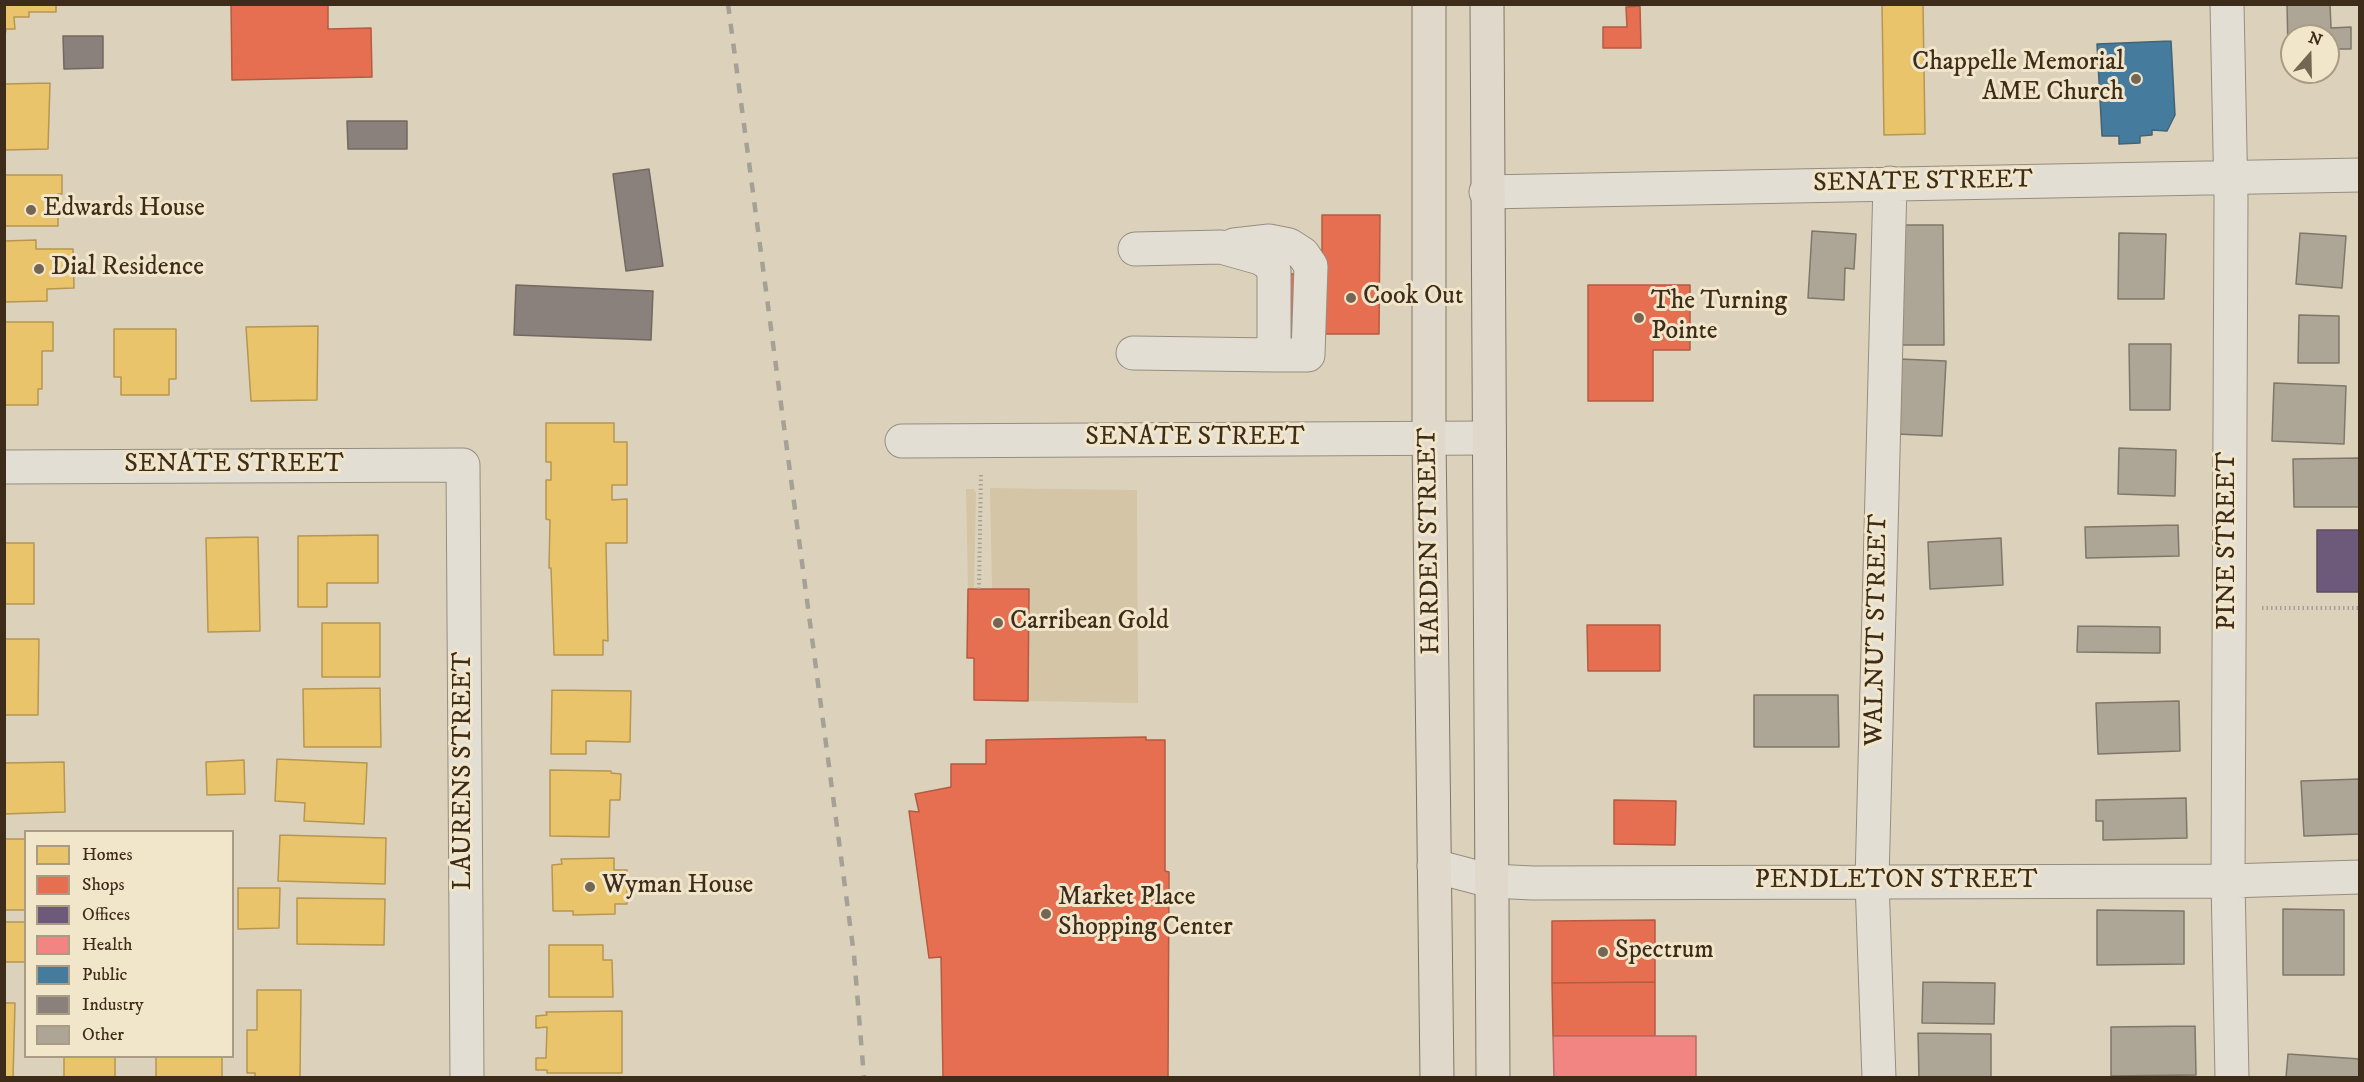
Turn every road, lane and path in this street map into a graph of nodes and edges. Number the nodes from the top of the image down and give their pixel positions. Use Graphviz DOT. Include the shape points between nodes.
graph roads {
  1 [pos="1429,4"];
  2 [pos="1487,4"];
  3 [pos="2227,4"];
  4 [pos="2360,175"];
  5 [pos="2231,177"];
  6 [pos="1890,183"];
  7 [pos="1486,192"];
  8 [pos="1135,249"];
  9 [pos="1133,353"];
  10 [pos="1429,438"];
  11 [pos="1488,438"];
  12 [pos="902,441"];
  13 [pos="463,465"];
  14 [pos="4,467"];
  15 [pos="980,505"];
  16 [pos="979,589"];
  17 [pos="2257,608"];
  18 [pos="2360,608"];
  19 [pos="1434,866"];
  20 [pos="2360,877"];
  21 [pos="1491,881"];
  22 [pos="1872,881"];
  23 [pos="2228,881"];
  24 [pos="467,1077"];
  25 [pos="1437,1077"];
  26 [pos="1493,1077"];
  27 [pos="1879,1077"];
  28 [pos="2232,1077"];
  1 -- 10 [label="main road, HARDEN STREET"];
  2 -- 7 [label="main road"];
  3 -- 5 [label="street, PINE STREET"];
  4 -- 5 [label="street, SENATE STREET"];
  5 -- 6 [label="street, SENATE STREET"];
  5 -- 23 [label="street, PINE STREET"];
  6 -- 7 [label="street, SENATE STREET"];
  6 -- 22 [label="street, WALNUT STREET"];
  7 -- 11 [label="main road"];
  8 -- 9 [label="street" via="1221,247 1260,258 1274,271 1274,355"];
  10 -- 11 [label="street, SENATE STREET"];
  10 -- 12 [label="street, SENATE STREET"];
  10 -- 19 [label="main road, HARDEN STREET"];
  11 -- 21 [label="main road"];
  13 -- 14 [label="street, SENATE STREET"];
  13 -- 24 [label="street, LAURENS STREET"];
  15 -- 16 [label="path"];
  17 -- 18 [label="path"];
  19 -- 21 [label="street, PENDLETON STREET"];
  19 -- 25 [label="main road, HARDEN STREET"];
  20 -- 23 [label="street, PENDLETON STREET"];
  21 -- 22 [label="street, PENDLETON STREET"];
  21 -- 26 [label="main road"];
  22 -- 23 [label="street, PENDLETON STREET"];
  22 -- 27 [label="street, WALNUT STREET"];
  23 -- 28 [label="street, PINE STREET"];
}
